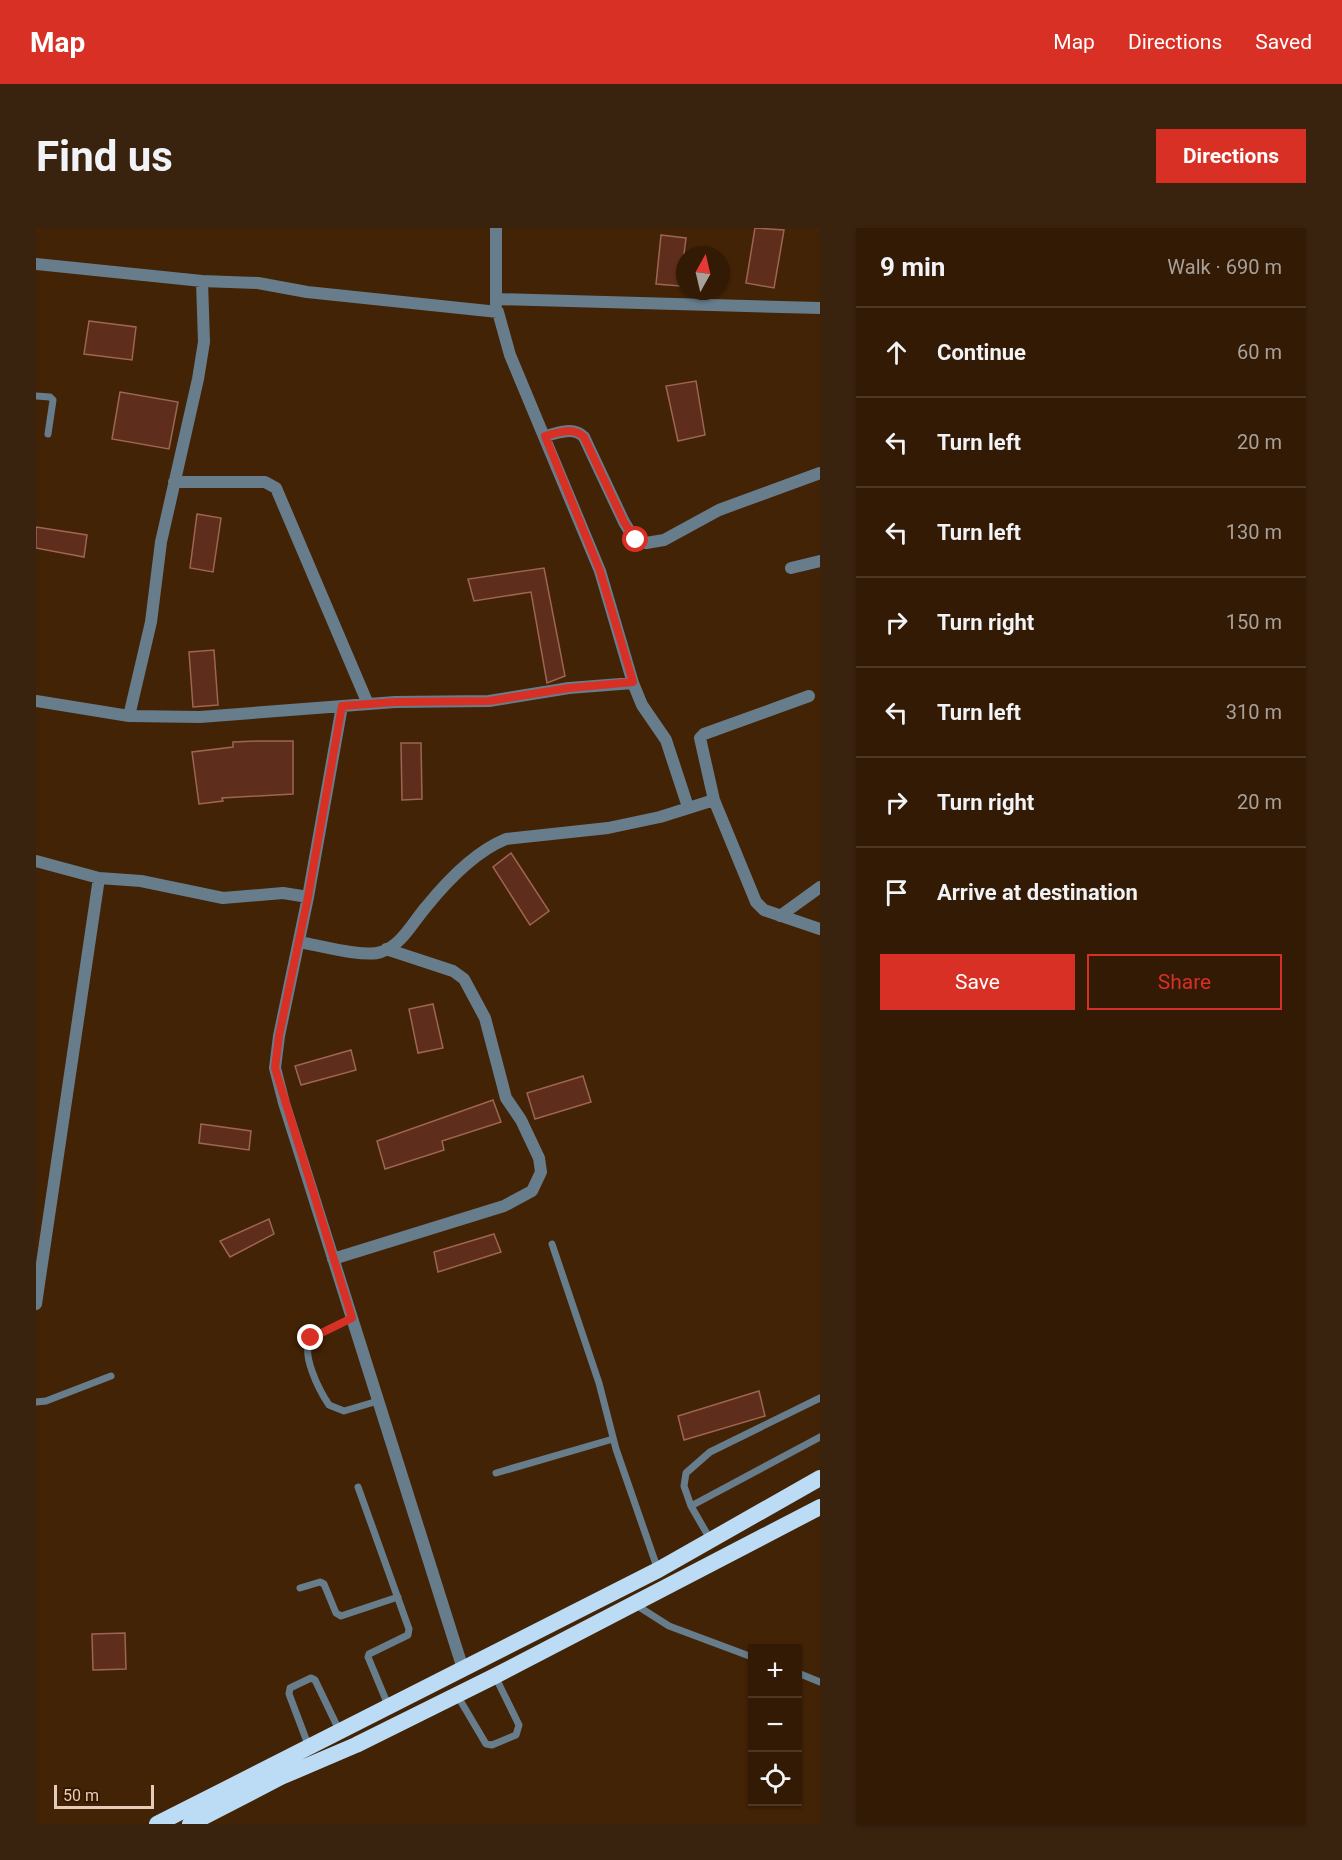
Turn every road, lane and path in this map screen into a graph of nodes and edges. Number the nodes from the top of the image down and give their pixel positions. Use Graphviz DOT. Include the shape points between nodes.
graph roads {
  1 [pos="496,228"];
  2 [pos="36,264"];
  3 [pos="202,281"];
  4 [pos="496,299"];
  5 [pos="820,308"];
  6 [pos="498,312"];
  7 [pos="36,396"];
  8 [pos="48,434"];
  9 [pos="545,436"];
  10 [pos="820,473"];
  11 [pos="174,482"];
  12 [pos="820,561"];
  13 [pos="791,568"];
  14 [pos="633,682"];
  15 [pos="809,696"];
  16 [pos="36,701"];
  17 [pos="368,704"];
  18 [pos="342,706"];
  19 [pos="129,716"];
  20 [pos="714,800"];
  21 [pos="688,807"];
  22 [pos="36,861"];
  23 [pos="99,878"];
  24 [pos="820,887"];
  25 [pos="308,897"];
  26 [pos="780,916"];
  27 [pos="820,929"];
  28 [pos="299,942"];
  29 [pos="386,949"];
  30 [pos="552,1244"];
  31 [pos="333,1259"];
  32 [pos="36,1304"];
  33 [pos="352,1318"];
  34 [pos="111,1376"];
  35 [pos="820,1398"];
  36 [pos="378,1401"];
  37 [pos="36,1402"];
  38 [pos="820,1437"];
  39 [pos="613,1439"];
  40 [pos="496,1473"];
  41 [pos="820,1478"];
  42 [pos="358,1487"];
  43 [pos="691,1506"];
  44 [pos="820,1507"];
  45 [pos="711,1541"];
  46 [pos="658,1570"];
  47 [pos="300,1588"];
  48 [pos="398,1597"];
  49 [pos="636,1605"];
  50 [pos="748,1655"];
  51 [pos="464,1669"];
  52 [pos="802,1675"];
  53 [pos="495,1676"];
  54 [pos="820,1682"];
  55 [pos="457,1695"];
  56 [pos="390,1708"];
  57 [pos="343,1731"];
  58 [pos="356,1745"];
  59 [pos="309,1747"];
  60 [pos="157,1824"];
  61 [pos="190,1824"];
  1 -- 4 [label="street"];
  2 -- 3 [label="street"];
  3 -- 6 [label="street" via="258,283 307,292"];
  3 -- 11 [label="street" via="204,342"];
  4 -- 5 [label="street"];
  4 -- 6 [label="street"];
  6 -- 9 [label="street" via="510,355"];
  7 -- 8 [label="lane" via="53,400"];
  9 -- 10 [label="street" via="570,430 584,437 624,522 636,540 646,543 664,540 719,510"];
  9 -- 14 [label="street" via="600,571"];
  11 -- 17 [label="street" via="266,482 276,488"];
  11 -- 19 [label="street" via="161,542 151,622"];
  12 -- 13 [label="street"];
  14 -- 17 [label="street" via="489,701"];
  14 -- 21 [label="street" via="642,705 666,740"];
  15 -- 20 [label="street" via="700,738"];
  16 -- 19 [label="street"];
  17 -- 18 [label="street"];
  18 -- 19 [label="street" via="200,717"];
  18 -- 25 [label="street"];
  20 -- 21 [label="street"];
  20 -- 26 [label="street" via="756,902"];
  21 -- 29 [label="street" via="608,828 506,839 490,846 471,860 401,938"];
  22 -- 23 [label="street"];
  23 -- 25 [label="street" via="141,881 223,898 283,893"];
  23 -- 32 [label="street"];
  24 -- 26 [label="street"];
  25 -- 28 [label="street"];
  26 -- 27 [label="street"];
  28 -- 29 [label="street" via="363,953 381,953"];
  28 -- 31 [label="street" via="275,1068"];
  29 -- 31 [label="street" via="453,971 464,979 485,1018 506,1098 539,1158 541,1172 532,1191 504,1206"];
  30 -- 39 [label="lane" via="599,1383"];
  31 -- 33 [label="street"];
  33 -- 36 [label="street"];
  33 -- 36 [label="lane" via="311,1338 307,1354 329,1405 344,1411"];
  34 -- 37 [label="lane"];
  35 -- 43 [label="lane" via="698,1461 686,1473 684,1486"];
  36 -- 51 [label="street"];
  38 -- 43 [label="lane"];
  39 -- 40 [label="lane"];
  39 -- 46 [label="lane"];
  41 -- 45 [label="highway"];
  42 -- 48 [label="lane"];
  43 -- 45 [label="lane"];
  44 -- 49 [label="highway"];
  45 -- 46 [label="highway"];
  46 -- 51 [label="highway"];
  47 -- 48 [label="lane" via="324,1584 336,1613 341,1616"];
  48 -- 56 [label="lane" via="410,1632 368,1657"];
  49 -- 50 [label="lane" via="669,1626"];
  49 -- 53 [label="highway"];
  51 -- 56 [label="highway"];
  52 -- 54 [label="lane"];
  53 -- 55 [label="highway"];
  53 -- 55 [label="lane" via="519,1725 516,1735 486,1744"];
  55 -- 58 [label="highway"];
  56 -- 57 [label="highway"];
  57 -- 58 [label="highway"];
  57 -- 59 [label="highway"];
  57 -- 59 [label="lane" via="318,1682 311,1678 288,1691"];
  58 -- 61 [label="highway" via="281,1777"];
  59 -- 60 [label="highway"];
}
